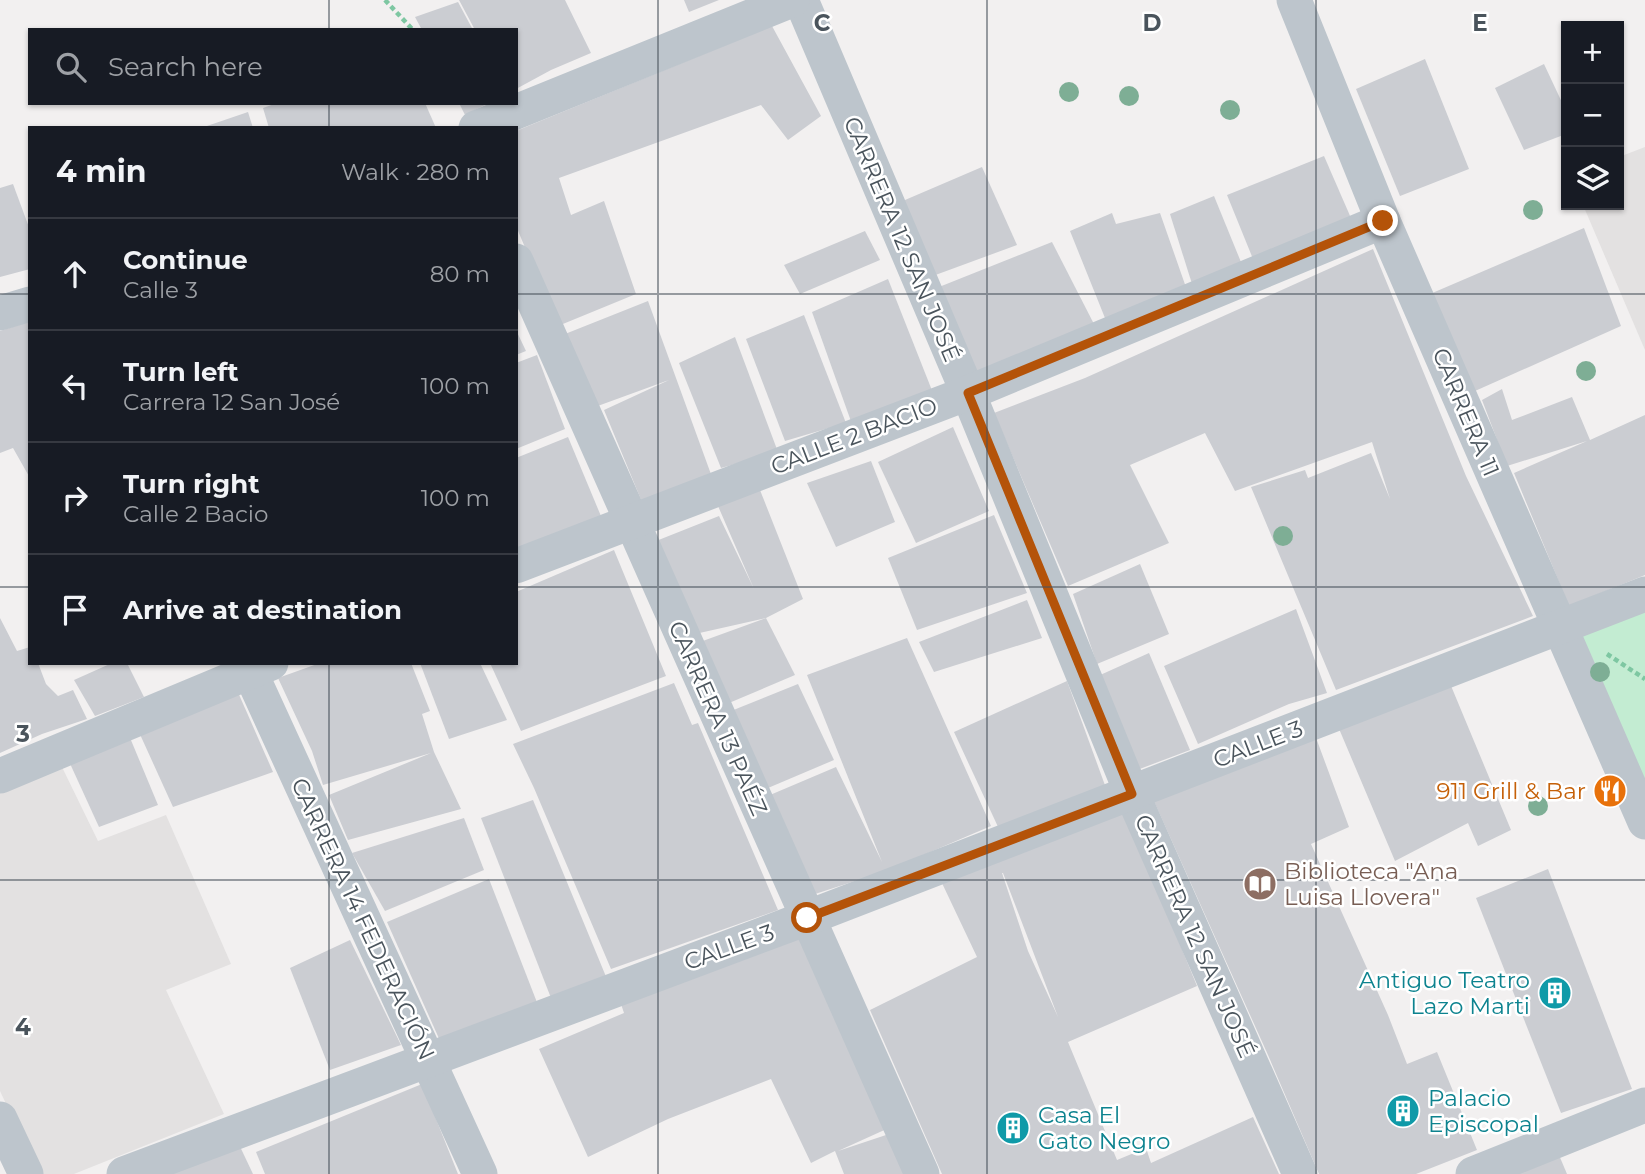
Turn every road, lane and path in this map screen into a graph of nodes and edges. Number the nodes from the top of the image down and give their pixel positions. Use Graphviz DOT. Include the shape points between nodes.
graph roads {
  1 [pos="384,0"];
  2 [pos="792,0"];
  3 [pos="801,0"];
  4 [pos="1294,0"];
  5 [pos="411,28"];
  6 [pos="481,126"];
  7 [pos="1383,221"];
  8 [pos="518,266"];
  9 [pos="28,305"];
  10 [pos="0,313"];
  11 [pos="968,393"];
  12 [pos="631,520"];
  13 [pos="518,565"];
  14 [pos="1645,594"];
  15 [pos="1559,626"];
  16 [pos="256,666"];
  17 [pos="0,776"];
  18 [pos="1132,794"];
  19 [pos="1645,822"];
  20 [pos="807,918"];
  21 [pos="427,1059"];
  22 [pos="1645,1105"];
  23 [pos="0,1119"];
  24 [pos="26,1174"];
  25 [pos="124,1174"];
  26 [pos="480,1174"];
  27 [pos="922,1174"];
  28 [pos="1300,1174"];
  29 [pos="1474,1174"];
  1 -- 5 [label="path"];
  2 -- 6 [label="street"];
  3 -- 11 [label="street, CARRERA 12 SAN JOSÉ"];
  4 -- 7 [label="street, CARRERA 11"];
  7 -- 11 [label="street, CALLE 2 BACIO"];
  7 -- 15 [label="street, CARRERA 11"];
  8 -- 12 [label="street, CARRERA 13 PAÉZ"];
  9 -- 10 [label="street"];
  11 -- 12 [label="street, CALLE 2 BACIO"];
  11 -- 18 [label="street, CARRERA 12 SAN JOSÉ"];
  12 -- 13 [label="street, CALLE 2 BACIO"];
  12 -- 20 [label="street, CARRERA 13 PAÉZ"];
  14 -- 15 [label="street, CALLE 3"];
  15 -- 18 [label="street, CALLE 3"];
  15 -- 19 [label="street, CARRERA 11"];
  16 -- 17 [label="street"];
  16 -- 21 [label="street, CARRERA 14 FEDERACIÓN"];
  18 -- 20 [label="street, CALLE 3"];
  18 -- 28 [label="street, CARRERA 12 SAN JOSÉ"];
  20 -- 21 [label="street, CALLE 3"];
  20 -- 27 [label="street, CARRERA 13 PAÉZ"];
  21 -- 25 [label="street, CALLE 3"];
  21 -- 26 [label="street, CARRERA 14 FEDERACIÓN"];
  22 -- 29 [label="street"];
  23 -- 24 [label="street"];
}
